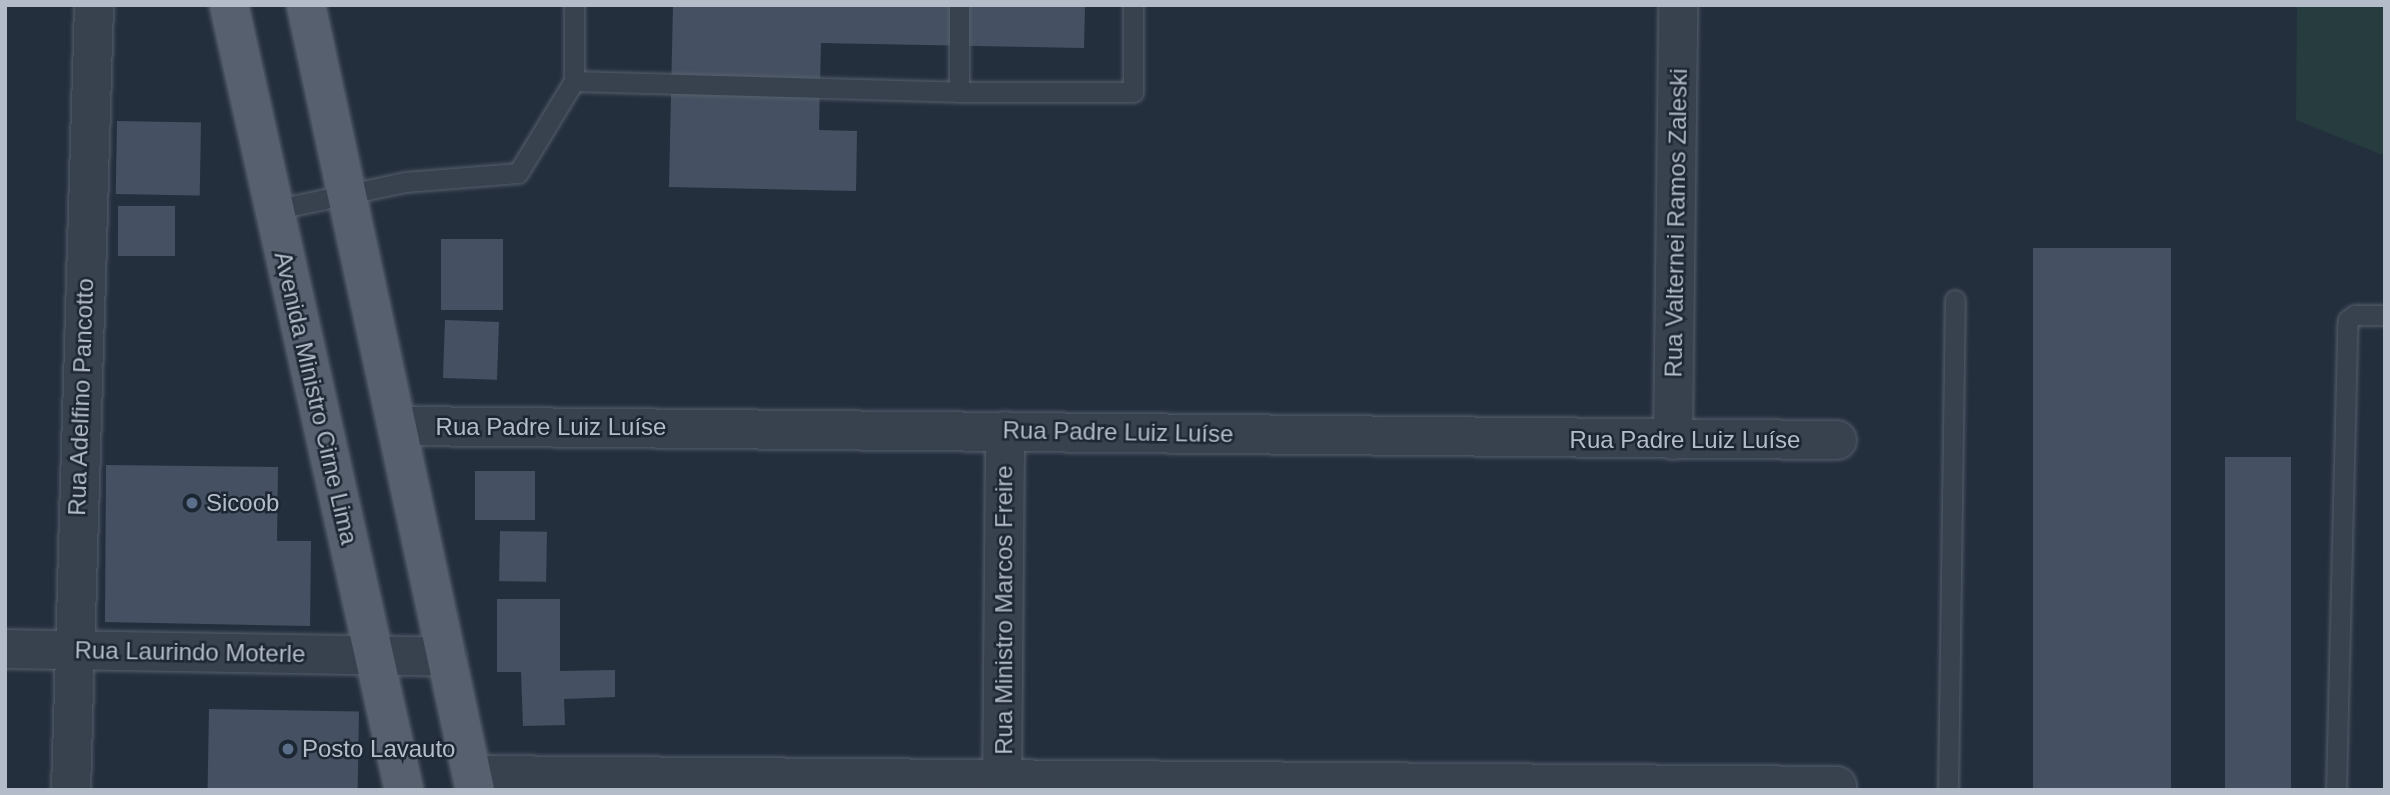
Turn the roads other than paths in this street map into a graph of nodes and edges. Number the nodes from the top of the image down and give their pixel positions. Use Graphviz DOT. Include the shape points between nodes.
graph roads {
  1 [pos="94,5"];
  2 [pos="229,5"];
  3 [pos="306,5"];
  4 [pos="574,5"];
  5 [pos="959,5"];
  6 [pos="1133,5"];
  7 [pos="1678,5"];
  8 [pos="574,82"];
  9 [pos="959,92"];
  10 [pos="348,193"];
  11 [pos="273,210"];
  12 [pos="1955,300"];
  13 [pos="2385,315"];
  14 [pos="399,426"];
  15 [pos="1005,431"];
  16 [pos="1673,440"];
  17 [pos="1836,440"];
  18 [pos="5,649"];
  19 [pos="72,651"];
  20 [pos="375,655"];
  21 [pos="447,657"];
  22 [pos="474,782"];
  23 [pos="1002,784"];
  24 [pos="1320,785"];
  25 [pos="1642,786"];
  26 [pos="1836,786"];
  27 [pos="71,790"];
  28 [pos="404,790"];
  29 [pos="1948,790"];
  30 [pos="2336,790"];
  1 -- 19 [label="street, Rua Adelfino Pancotto"];
  2 -- 11 [label="main road, Avenida Ministro Cirne Lima"];
  3 -- 10 [label="main road"];
  4 -- 8 [label="lane"];
  5 -- 9 [label="lane"];
  6 -- 9 [label="lane" via="1133,92"];
  7 -- 16 [label="street, Rua Valternei Ramos Zaleski"];
  8 -- 9 [label="lane"];
  8 -- 10 [label="lane" via="518,173 405,182"];
  10 -- 11 [label="lane"];
  10 -- 14 [label="main road"];
  11 -- 20 [label="main road, Avenida Ministro Cirne Lima"];
  12 -- 29 [label="lane"];
  13 -- 30 [label="lane" via="2355,315 2347,328"];
  14 -- 15 [label="street, Rua Padre Luiz Luíse"];
  14 -- 21 [label="main road"];
  15 -- 16 [label="street, Rua Padre Luiz Luíse"];
  15 -- 23 [label="street, Rua Ministro Marcos Freire"];
  16 -- 17 [label="street, Rua Padre Luiz Luíse"];
  18 -- 19 [label="street, Rua Laurindo Moterle"];
  19 -- 20 [label="street, Rua Laurindo Moterle"];
  19 -- 27 [label="street, Rua Adelfino Pancotto"];
  20 -- 21 [label="street, Rua Laurindo Moterle"];
  20 -- 28 [label="main road, Avenida Ministro Cirne Lima"];
  21 -- 22 [label="main road"];
  22 -- 23 [label="street"];
  23 -- 24 [label="street"];
  24 -- 25 [label="street"];
  25 -- 26 [label="street"];
}
